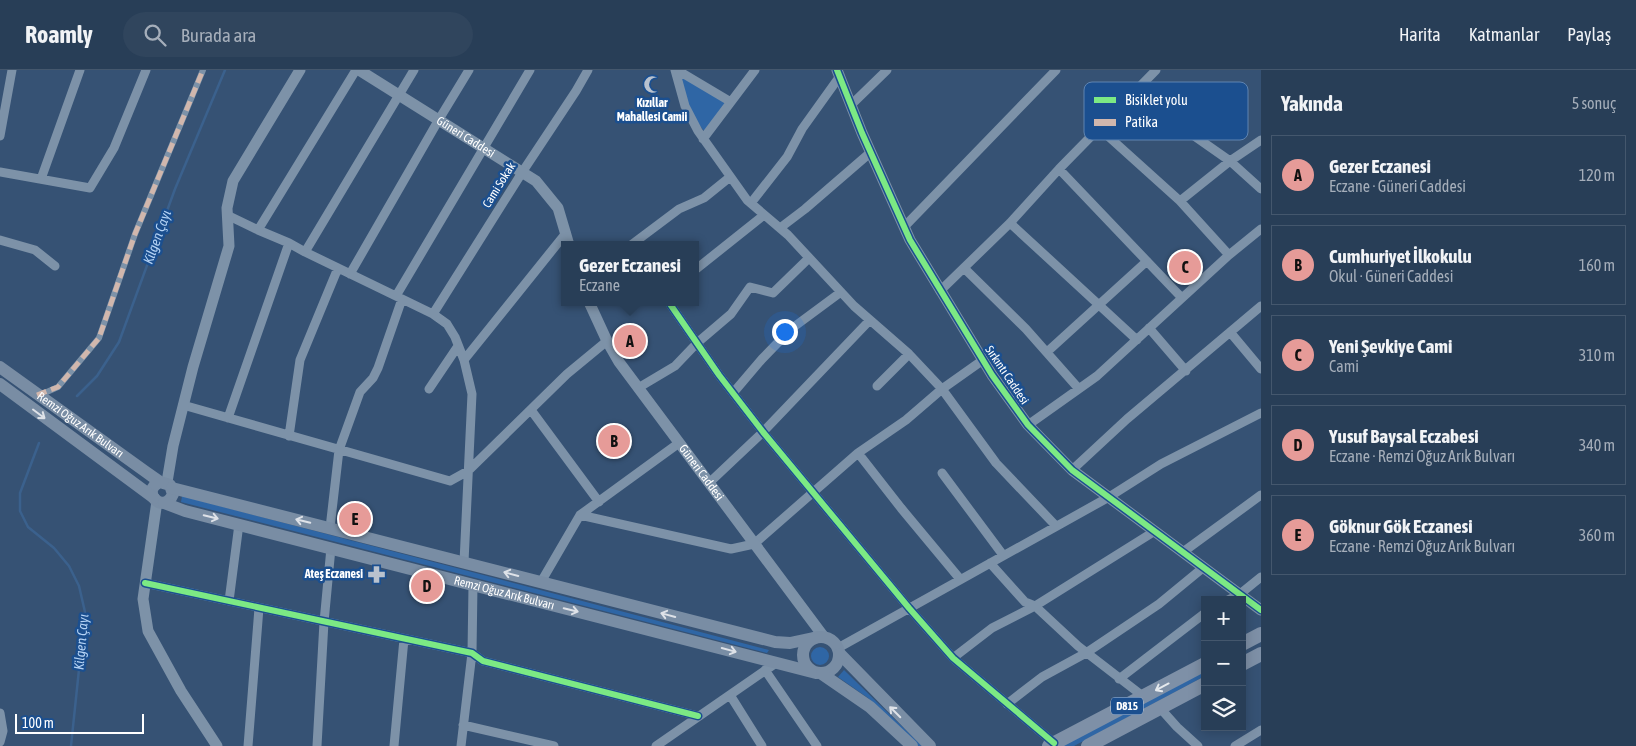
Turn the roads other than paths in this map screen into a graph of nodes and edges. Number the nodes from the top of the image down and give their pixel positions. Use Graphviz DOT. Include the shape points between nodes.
graph roads {
  1 [pos="12,70"];
  2 [pos="80,70"];
  3 [pos="146,70"];
  4 [pos="203,70"];
  5 [pos="300,70"];
  6 [pos="358,70"];
  7 [pos="414,70"];
  8 [pos="469,70"];
  9 [pos="530,70"];
  10 [pos="588,70"];
  11 [pos="676,70"];
  12 [pos="755,70"];
  13 [pos="888,70"];
  14 [pos="1056,70"];
  15 [pos="1156,70"];
  16 [pos="839,73"];
  17 [pos="1144,82"];
  18 [pos="399,95"];
  19 [pos="731,102"];
  20 [pos="852,105"];
  21 [pos="438,121"];
  22 [pos="0,136"];
  23 [pos="703,139"];
  24 [pos="1087,140"];
  25 [pos="1112,140"];
  26 [pos="1200,140"];
  27 [pos="1261,140"];
  28 [pos="483,149"];
  29 [pos="871,152"];
  30 [pos="1230,161"];
  31 [pos="1059,169"];
  32 [pos="0,172"];
  33 [pos="522,172"];
  34 [pos="730,177"];
  35 [pos="41,179"];
  36 [pos="1261,189"];
  37 [pos="1180,202"];
  38 [pos="751,203"];
  39 [pos="227,215"];
  40 [pos="764,215"];
  41 [pos="1010,223"];
  42 [pos="904,227"];
  43 [pos="780,228"];
  44 [pos="1261,229"];
  45 [pos="258,230"];
  46 [pos="566,233"];
  47 [pos="0,240"];
  48 [pos="568,241"];
  49 [pos="636,241"];
  50 [pos="289,243"];
  51 [pos="305,252"];
  52 [pos="1229,255"];
  53 [pos="810,258"];
  54 [pos="1147,261"];
  55 [pos="55,266"];
  56 [pos="699,267"];
  57 [pos="338,268"];
  58 [pos="964,268"];
  59 [pos="350,274"];
  60 [pos="940,291"];
  61 [pos="841,292"];
  62 [pos="399,298"];
  63 [pos="1182,298"];
  64 [pos="1098,304"];
  65 [pos="591,306"];
  66 [pos="671,306"];
  67 [pos="1261,306"];
  68 [pos="433,314"];
  69 [pos="870,320"];
  70 [pos="1149,328"];
  71 [pos="1230,332"];
  72 [pos="1137,340"];
  73 [pos="607,341"];
  74 [pos="697,343"];
  75 [pos="458,346"];
  76 [pos="1047,352"];
  77 [pos="909,354"];
  78 [pos="464,360"];
  79 [pos="983,360"];
  80 [pos="0,367"];
  81 [pos="1261,369"];
  82 [pos="1186,370"];
  83 [pos="0,384"];
  84 [pos="876,386"];
  85 [pos="429,388"];
  86 [pos="638,388"];
  87 [pos="1079,388"];
  88 [pos="942,389"];
  89 [pos="733,393"];
  90 [pos="38,395"];
  91 [pos="184,405"];
  92 [pos="532,410"];
  93 [pos="1261,413"];
  94 [pos="228,418"];
  95 [pos="1028,425"];
  96 [pos="762,432"];
  97 [pos="289,436"];
  98 [pos="679,444"];
  99 [pos="339,450"];
  100 [pos="858,453"];
  101 [pos="1072,470"];
  102 [pos="468,471"];
  103 [pos="942,473"];
  104 [pos="708,483"];
  105 [pos="167,484"];
  106 [pos="813,493"];
  107 [pos="1261,495"];
  108 [pos="1109,498"];
  109 [pos="158,501"];
  110 [pos="599,502"];
  111 [pos="580,515"];
  112 [pos="239,524"];
  113 [pos="1056,526"];
  114 [pos="330,528"];
  115 [pos="1155,531"];
  116 [pos="754,544"];
  117 [pos="331,548"];
  118 [pos="1183,552"];
  119 [pos="1003,555"];
  120 [pos="464,562"];
  121 [pos="990,562"];
  122 [pos="1204,567"];
  123 [pos="1261,577"];
  124 [pos="960,579"];
  125 [pos="541,582"];
  126 [pos="145,584"];
  127 [pos="473,585"];
  128 [pos="1240,594"];
  129 [pos="1236,596"];
  130 [pos="229,601"];
  131 [pos="1035,606"];
  132 [pos="259,608"];
  133 [pos="909,608"];
  134 [pos="1261,610"];
  135 [pos="1201,616"];
  136 [pos="324,622"];
  137 [pos="1261,634"];
  138 [pos="821,637"];
  139 [pos="404,639"];
  140 [pos="1246,642"];
  141 [pos="839,651"];
  142 [pos="472,653"];
  143 [pos="1086,653"];
  144 [pos="1261,654"];
  145 [pos="952,658"];
  146 [pos="1246,662"];
  147 [pos="776,663"];
  148 [pos="1201,666"];
  149 [pos="765,670"];
  150 [pos="819,674"];
  151 [pos="1119,680"];
  152 [pos="1201,686"];
  153 [pos="730,694"];
  154 [pos="1144,697"];
  155 [pos="1007,704"];
  156 [pos="1160,708"];
  157 [pos="0,713"];
  158 [pos="698,716"];
  159 [pos="463,725"];
  160 [pos="1261,730"];
  161 [pos="0,742"];
  162 [pos="1051,745"];
  163 [pos="216,746"];
  164 [pos="248,746"];
  165 [pos="317,746"];
  166 [pos="394,746"];
  167 [pos="461,746"];
  168 [pos="554,746"];
  169 [pos="656,746"];
  170 [pos="762,746"];
  171 [pos="817,746"];
  172 [pos="912,746"];
  173 [pos="930,746"];
  174 [pos="1088,746"];
  175 [pos="1198,746"];
  176 [pos="1235,746"];
  1 -- 22 [label="street"];
  2 -- 35 [label="street"];
  3 -- 35 [label="street" via="114,148 90,188"];
  4 -- 90 [label="street" via="135,234 99,338 58,387"];
  5 -- 39 [label="street" via="232,182"];
  6 -- 18 [label="street, Güneri Caddesi"];
  6 -- 45 [label="street"];
  7 -- 18 [label="street"];
  8 -- 21 [label="street"];
  9 -- 28 [label="street"];
  10 -- 33 [label="street, Cami Sokak"];
  11 -- 19 [label="street"];
  11 -- 23 [label="street" via="685,106"];
  12 -- 19 [label="street"];
  13 -- 20 [label="street"];
  14 -- 42 [label="street"];
  15 -- 17 [label="street"];
  16 -- 20 [label="street, Sırkıntı Caddesi"];
  16 -- 38 [label="street" via="787,157"];
  18 -- 21 [label="street, Güneri Caddesi"];
  18 -- 51 [label="street"];
  19 -- 23 [label="street"];
  20 -- 29 [label="street, Sırkıntı Caddesi"];
  21 -- 28 [label="street, Güneri Caddesi"];
  21 -- 59 [label="street"];
  23 -- 34 [label="street"];
  24 -- 31 [label="street"];
  25 -- 37 [label="street"];
  26 -- 30 [label="street"];
  27 -- 30 [label="street"];
  28 -- 33 [label="street, Güneri Caddesi"];
  28 -- 62 [label="street"];
  29 -- 42 [label="street, Sırkıntı Caddesi"];
  29 -- 43 [label="street"];
  30 -- 36 [label="street"];
  30 -- 37 [label="street"];
  31 -- 41 [label="street"];
  31 -- 54 [label="street"];
  32 -- 35 [label="street"];
  33 -- 46 [label="street, Güneri Caddesi" via="536,181 552,200"];
  33 -- 68 [label="street, Cami Sokak"];
  34 -- 38 [label="street"];
  34 -- 49 [label="street" via="704,198 680,209"];
  37 -- 52 [label="street"];
  38 -- 40 [label="street"];
  39 -- 45 [label="street"];
  39 -- 91 [label="street" via="229,246"];
  40 -- 43 [label="street"];
  40 -- 56 [label="street"];
  41 -- 58 [label="street"];
  41 -- 64 [label="street"];
  42 -- 60 [label="street, Sırkıntı Caddesi"];
  43 -- 53 [label="street"];
  44 -- 52 [label="street"];
  45 -- 50 [label="street"];
  46 -- 48 [label="street, Güneri Caddesi"];
  46 -- 78 [label="street"];
  47 -- 55 [label="street" via="35,250"];
  50 -- 51 [label="street"];
  50 -- 94 [label="street"];
  51 -- 57 [label="street"];
  52 -- 63 [label="street"];
  53 -- 61 [label="street"];
  53 -- 74 [label="street" via="774,293 750,287 730,314"];
  54 -- 63 [label="street"];
  54 -- 64 [label="street"];
  57 -- 59 [label="street"];
  57 -- 97 [label="street" via="300,360"];
  58 -- 60 [label="street"];
  58 -- 76 [label="street"];
  59 -- 62 [label="street"];
  60 -- 79 [label="street, Sırkıntı Caddesi"];
  61 -- 69 [label="street"];
  61 -- 89 [label="street" via="791,330"];
  62 -- 68 [label="street"];
  62 -- 99 [label="street" via="378,368 360,392"];
  63 -- 70 [label="street"];
  64 -- 72 [label="street"];
  64 -- 76 [label="street"];
  65 -- 73 [label="street, Güneri Caddesi"];
  66 -- 74 [label="street"];
  67 -- 71 [label="street"];
  68 -- 75 [label="street" via="447,324"];
  69 -- 77 [label="street"];
  69 -- 96 [label="street"];
  70 -- 72 [label="street"];
  70 -- 82 [label="street"];
  71 -- 81 [label="street"];
  71 -- 82 [label="street"];
  72 -- 87 [label="street"];
  73 -- 86 [label="street, Güneri Caddesi"];
  73 -- 92 [label="street" via="567,374"];
  74 -- 86 [label="street" via="675,366"];
  74 -- 89 [label="street"];
  75 -- 78 [label="street"];
  75 -- 85 [label="street"];
  76 -- 87 [label="street"];
  77 -- 84 [label="street"];
  77 -- 88 [label="street"];
  78 -- 102 [label="street" via="472,394"];
  79 -- 88 [label="street"];
  79 -- 95 [label="street, Sırkıntı Caddesi"];
  80 -- 90 [label="main road, Remzi Oğuz Arık Bulvarı"];
  82 -- 101 [label="street"];
  83 -- 109 [label="main road, Remzi Oğuz Arık Bulvarı, one-way"];
  86 -- 98 [label="street, Güneri Caddesi"];
  87 -- 95 [label="street"];
  88 -- 100 [label="street" via="906,420"];
  88 -- 113 [label="street" via="996,463"];
  89 -- 96 [label="street"];
  90 -- 105 [label="main road, Remzi Oğuz Arık Bulvarı"];
  91 -- 94 [label="street"];
  91 -- 105 [label="street"];
  92 -- 102 [label="street"];
  92 -- 110 [label="street"];
  93 -- 108 [label="street" via="1161,464"];
  94 -- 97 [label="street"];
  95 -- 101 [label="street, Sırkıntı Caddesi"];
  96 -- 104 [label="street"];
  96 -- 106 [label="street"];
  97 -- 99 [label="street"];
  98 -- 104 [label="street, Güneri Caddesi"];
  98 -- 110 [label="street"];
  99 -- 102 [label="street" via="450,482"];
  99 -- 114 [label="street"];
  100 -- 106 [label="street"];
  100 -- 124 [label="street"];
  101 -- 108 [label="street, Sırkıntı Caddesi"];
  102 -- 120 [label="street"];
  103 -- 119 [label="street"];
  104 -- 116 [label="street, Güneri Caddesi"];
  105 -- 109 [label="main road" via="172,498"];
  105 -- 109 [label="main road" via="152,488"];
  114 -- 105 [label="main road, Remzi Oğuz Arık Bulvarı, one-way"];
  106 -- 116 [label="street"];
  106 -- 133 [label="street"];
  107 -- 118 [label="street"];
  108 -- 113 [label="street"];
  108 -- 115 [label="street, Sırkıntı Caddesi"];
  109 -- 112 [label="main road, Remzi Oğuz Arık Bulvarı, one-way"];
  109 -- 126 [label="street"];
  110 -- 111 [label="street"];
  111 -- 116 [label="street" via="732,549"];
  111 -- 125 [label="street"];
  112 -- 117 [label="main road, Remzi Oğuz Arık Bulvarı"];
  112 -- 130 [label="street"];
  113 -- 119 [label="street"];
  114 -- 120 [label="main road, Remzi Oğuz Arık Bulvarı"];
  115 -- 118 [label="street, Sırkıntı Caddesi"];
  115 -- 131 [label="street"];
  116 -- 138 [label="street, Güneri Caddesi"];
  117 -- 127 [label="main road, Remzi Oğuz Arık Bulvarı"];
  117 -- 136 [label="street"];
  118 -- 122 [label="street, Sırkıntı Caddesi"];
  119 -- 121 [label="street"];
  125 -- 120 [label="main road, Remzi Oğuz Arık Bulvarı, one-way"];
  121 -- 124 [label="street"];
  121 -- 131 [label="street" via="1025,602"];
  122 -- 128 [label="street, Sırkıntı Caddesi"];
  122 -- 143 [label="street" via="1159,604"];
  123 -- 128 [label="street"];
  124 -- 133 [label="street"];
  138 -- 125 [label="main road, Remzi Oğuz Arık Bulvarı, one-way" via="790,643 775,642"];
  126 -- 130 [label="street"];
  126 -- 163 [label="street" via="143,599 148,630"];
  127 -- 142 [label="street"];
  127 -- 147 [label="main road, Remzi Oğuz Arık Bulvarı, one-way"];
  128 -- 129 [label="street"];
  128 -- 134 [label="street, Sırkıntı Caddesi"];
  130 -- 132 [label="street"];
  131 -- 143 [label="street"];
  131 -- 145 [label="street" via="992,628"];
  132 -- 136 [label="street"];
  132 -- 164 [label="street"];
  133 -- 141 [label="street"];
  133 -- 145 [label="street"];
  135 -- 151 [label="street"];
  136 -- 139 [label="street"];
  136 -- 165 [label="street"];
  137 -- 140 [label="highway"];
  138 -- 141 [label="main road, Güneri Caddesi" via="835,643"];
  138 -- 150 [label="main road" via="807,643 803,655 806,666"];
  139 -- 142 [label="street"];
  139 -- 166 [label="street"];
  141 -- 150 [label="main road" via="840,660 833,670"];
  173 -- 141 [label="main road, Güneri Caddesi, one-way"];
  142 -- 158 [label="street" via="483,661"];
  142 -- 159 [label="street"];
  143 -- 151 [label="street"];
  143 -- 155 [label="street" via="1042,677"];
  144 -- 146 [label="highway"];
  145 -- 155 [label="street"];
  147 -- 149 [label="street"];
  147 -- 150 [label="main road, Remzi Oğuz Arık Bulvarı"];
  148 -- 154 [label="highway, D815, one-way"];
  149 -- 153 [label="street"];
  149 -- 171 [label="street"];
  150 -- 172 [label="main road" via="870,707"];
  151 -- 154 [label="street"];
  152 -- 156 [label="highway, D815"];
  153 -- 158 [label="street"];
  153 -- 170 [label="street"];
  154 -- 162 [label="highway, D815"];
  155 -- 162 [label="street"];
  156 -- 174 [label="highway, D815"];
  156 -- 175 [label="street"];
  157 -- 161 [label="street" via="3,724"];
  158 -- 169 [label="street"];
  159 -- 167 [label="street"];
  159 -- 168 [label="street"];
  160 -- 176 [label="street"];
}
